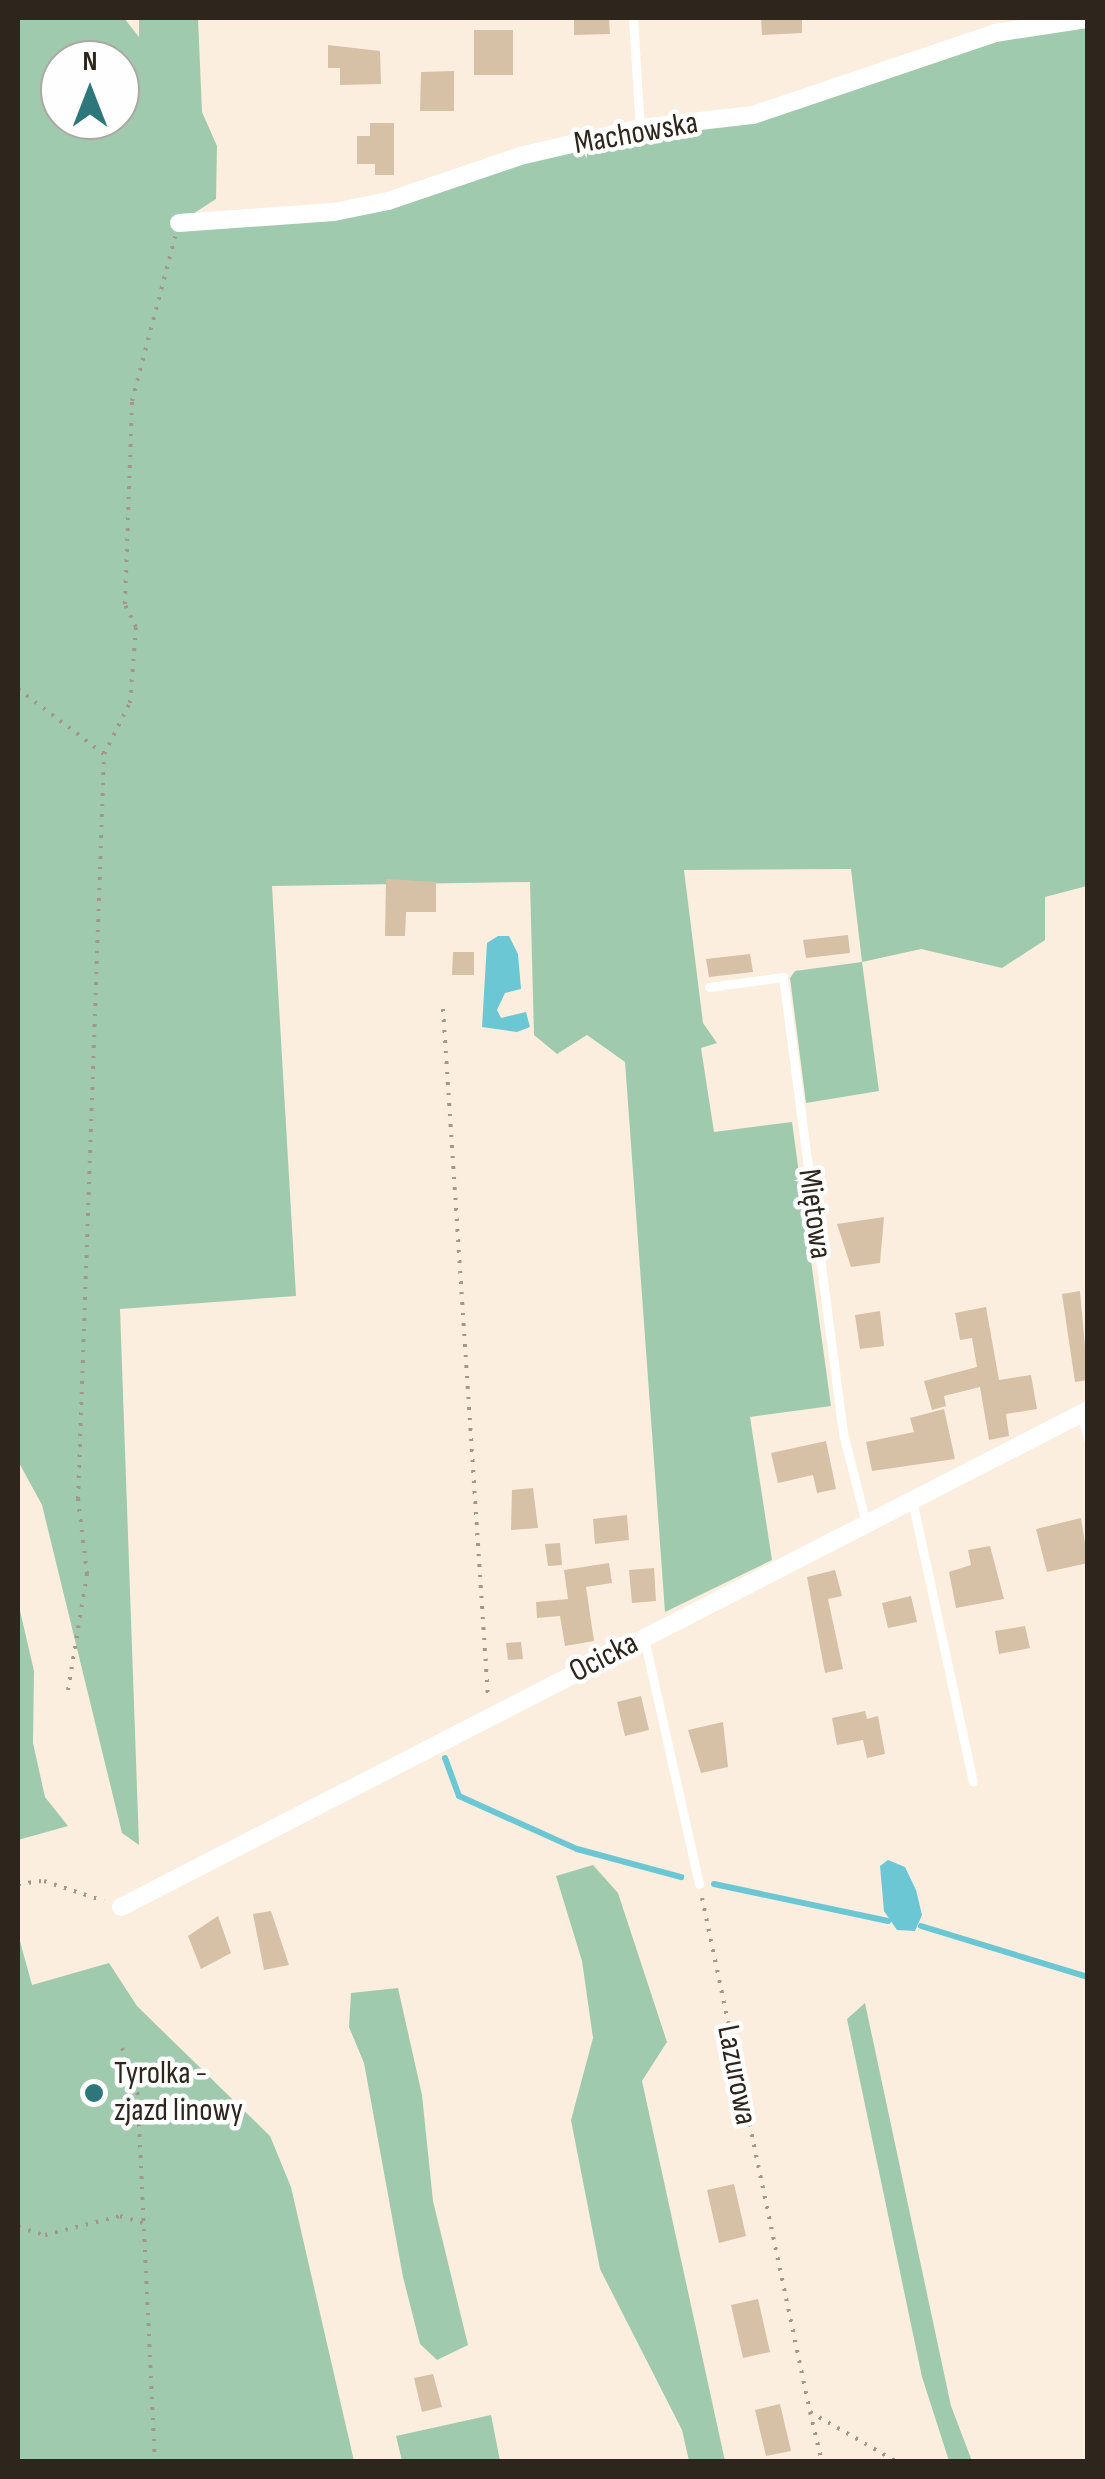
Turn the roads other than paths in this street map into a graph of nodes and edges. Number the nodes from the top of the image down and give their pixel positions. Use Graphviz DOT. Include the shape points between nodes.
graph roads {
  1 [pos="632,18"];
  2 [pos="1088,19"];
  3 [pos="640,128"];
  4 [pos="179,223"];
  5 [pos="709,987"];
  6 [pos="1084,1412"];
  7 [pos="1088,1439"];
  8 [pos="912,1500"];
  9 [pos="866,1524"];
  10 [pos="644,1638"];
  11 [pos="974,1781"];
  12 [pos="699,1884"];
  13 [pos="121,1906"];
  1 -- 3 [label="lane"];
  2 -- 3 [label="street, Machowska" via="995,33 753,115"];
  3 -- 4 [label="street, Machowska" via="334,212"];
  5 -- 9 [label="lane, Miętowa" via="783,977 843,1433"];
  6 -- 7 [label="lane"];
  6 -- 8 [label="street, Ocicka"];
  8 -- 9 [label="street, Ocicka"];
  8 -- 11 [label="lane"];
  9 -- 10 [label="street, Ocicka"];
  10 -- 12 [label="lane"];
  10 -- 13 [label="street, Ocicka"];
}
